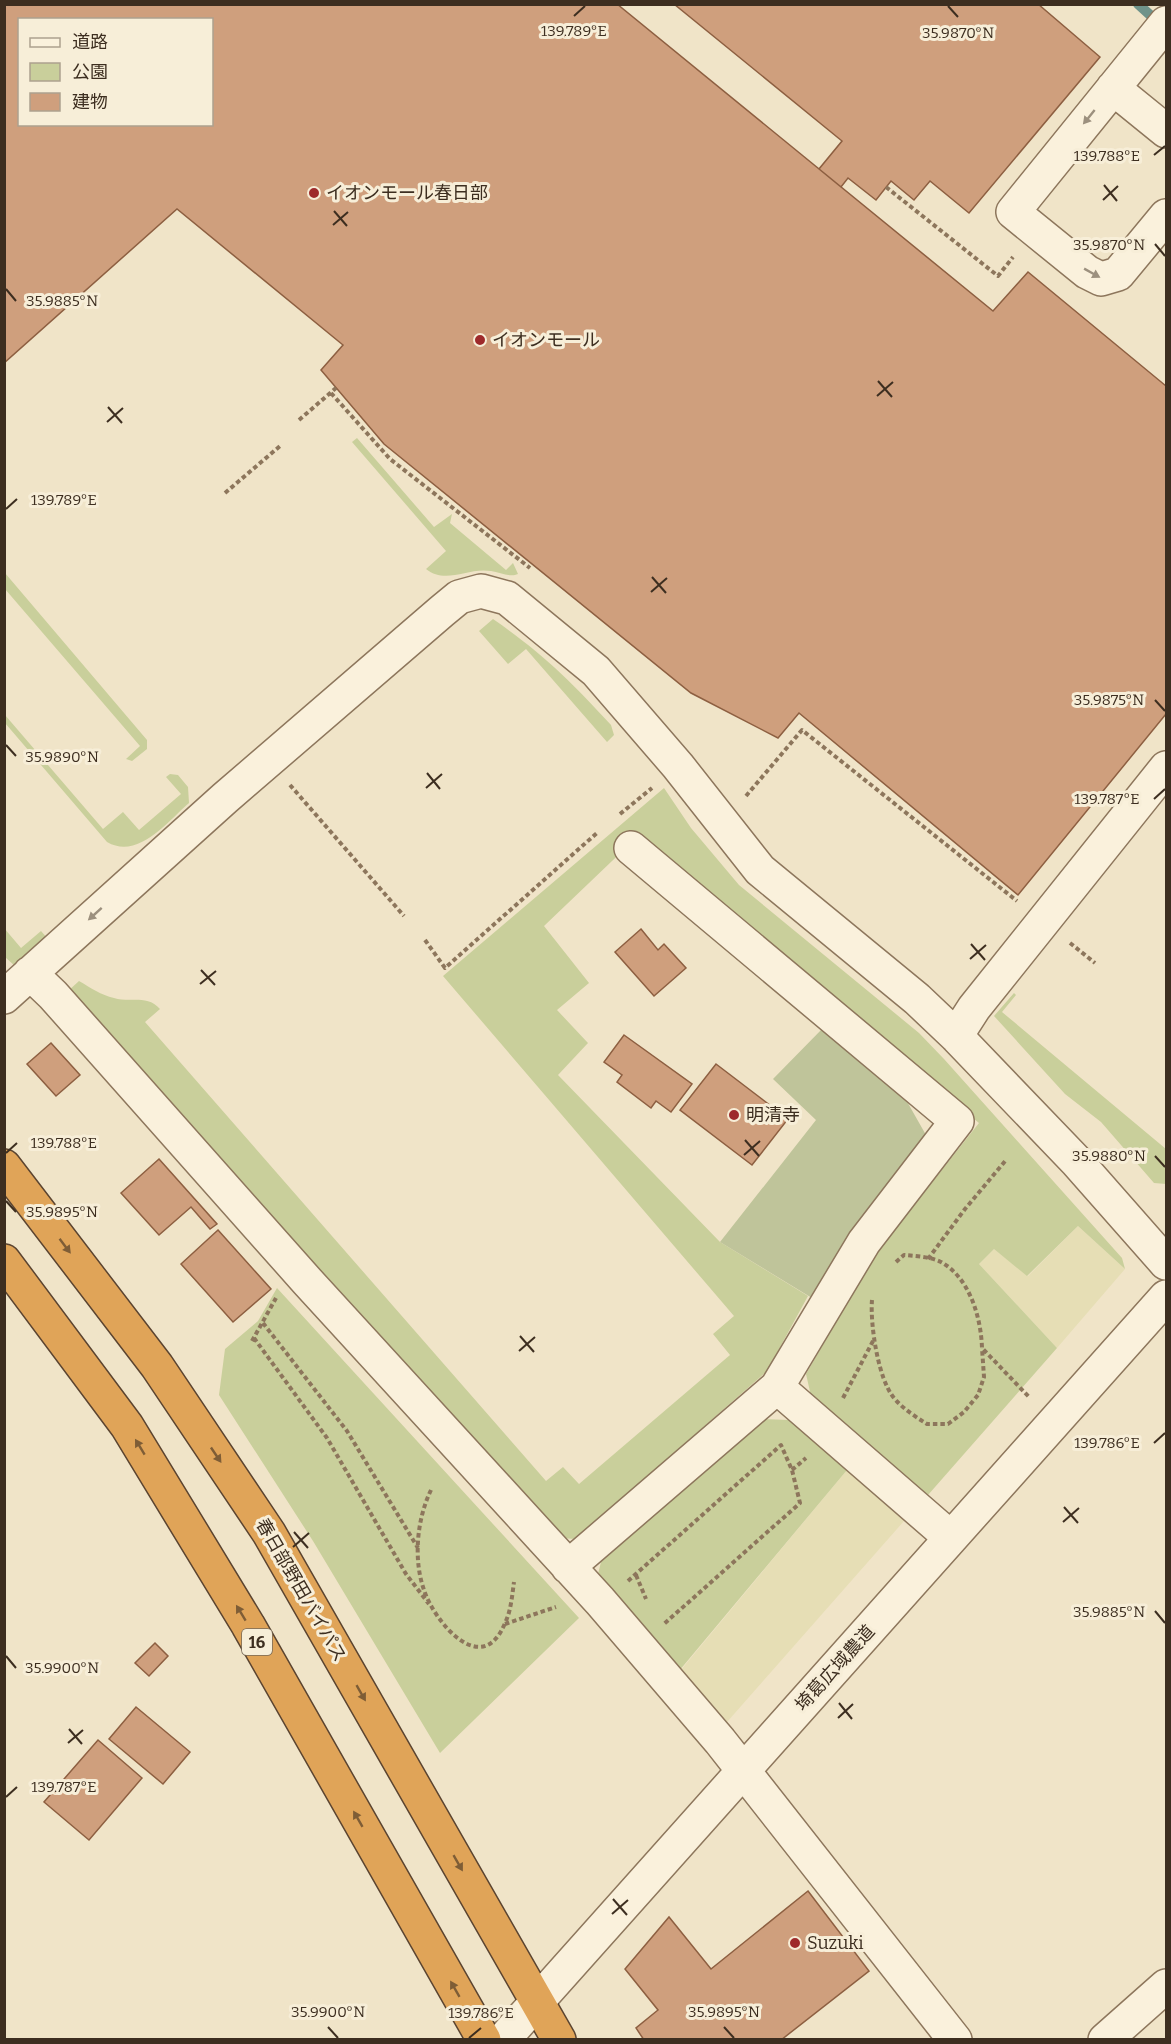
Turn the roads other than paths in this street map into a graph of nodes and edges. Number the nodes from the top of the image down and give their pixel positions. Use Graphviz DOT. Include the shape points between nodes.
graph roads {
  1 [pos="1167,23"];
  2 [pos="1113,88"];
  3 [pos="1167,131"];
  4 [pos="1167,216"];
  5 [pos="1167,768"];
  6 [pos="631,848"];
  7 [pos="30,973"];
  8 [pos="4,997"];
  9 [pos="957,1036"];
  10 [pos="4,1166"];
  11 [pos="4,1261"];
  12 [pos="1167,1263"];
  13 [pos="1167,1297"];
  14 [pos="777,1387"];
  15 [pos="951,1538"];
  16 [pos="568,1567"];
  17 [pos="742,1771"];
  18 [pos="1167,1986"];
  19 [pos="538,2002"];
  20 [pos="484,2040"];
  21 [pos="503,2040"];
  22 [pos="559,2040"];
  23 [pos="955,2040"];
  24 [pos="1105,2040"];
  1 -- 2 [label="street"];
  2 -- 3 [label="street"];
  2 -- 4 [label="street, one-way" via="1013,212 1101,279 1118,274"];
  5 -- 9 [label="street" via="974,1008"];
  6 -- 14 [label="street" via="957,1120 864,1242"];
  7 -- 8 [label="street"];
  9 -- 7 [label="street, one-way" via="760,870 596,671 507,598 481,591 459,597 442,610"];
  7 -- 16 [label="street"];
  9 -- 12 [label="street"];
  10 -- 19 [label="highway, 春日部野田バイパス, one-way" via="157,1366 269,1533"];
  20 -- 11 [label="highway, 16, one-way" via="248,1625 127,1426"];
  13 -- 15 [label="street, 埼葛広域農道"];
  14 -- 15 [label="street"];
  14 -- 16 [label="street"];
  15 -- 17 [label="street, 埼葛広域農道"];
  16 -- 17 [label="street"];
  17 -- 19 [label="street, 埼葛広域農道"];
  17 -- 23 [label="street"];
  18 -- 24 [label="street"];
  19 -- 21 [label="street, 埼葛広域農道"];
  19 -- 22 [label="highway, 春日部野田バイパス"];
}
